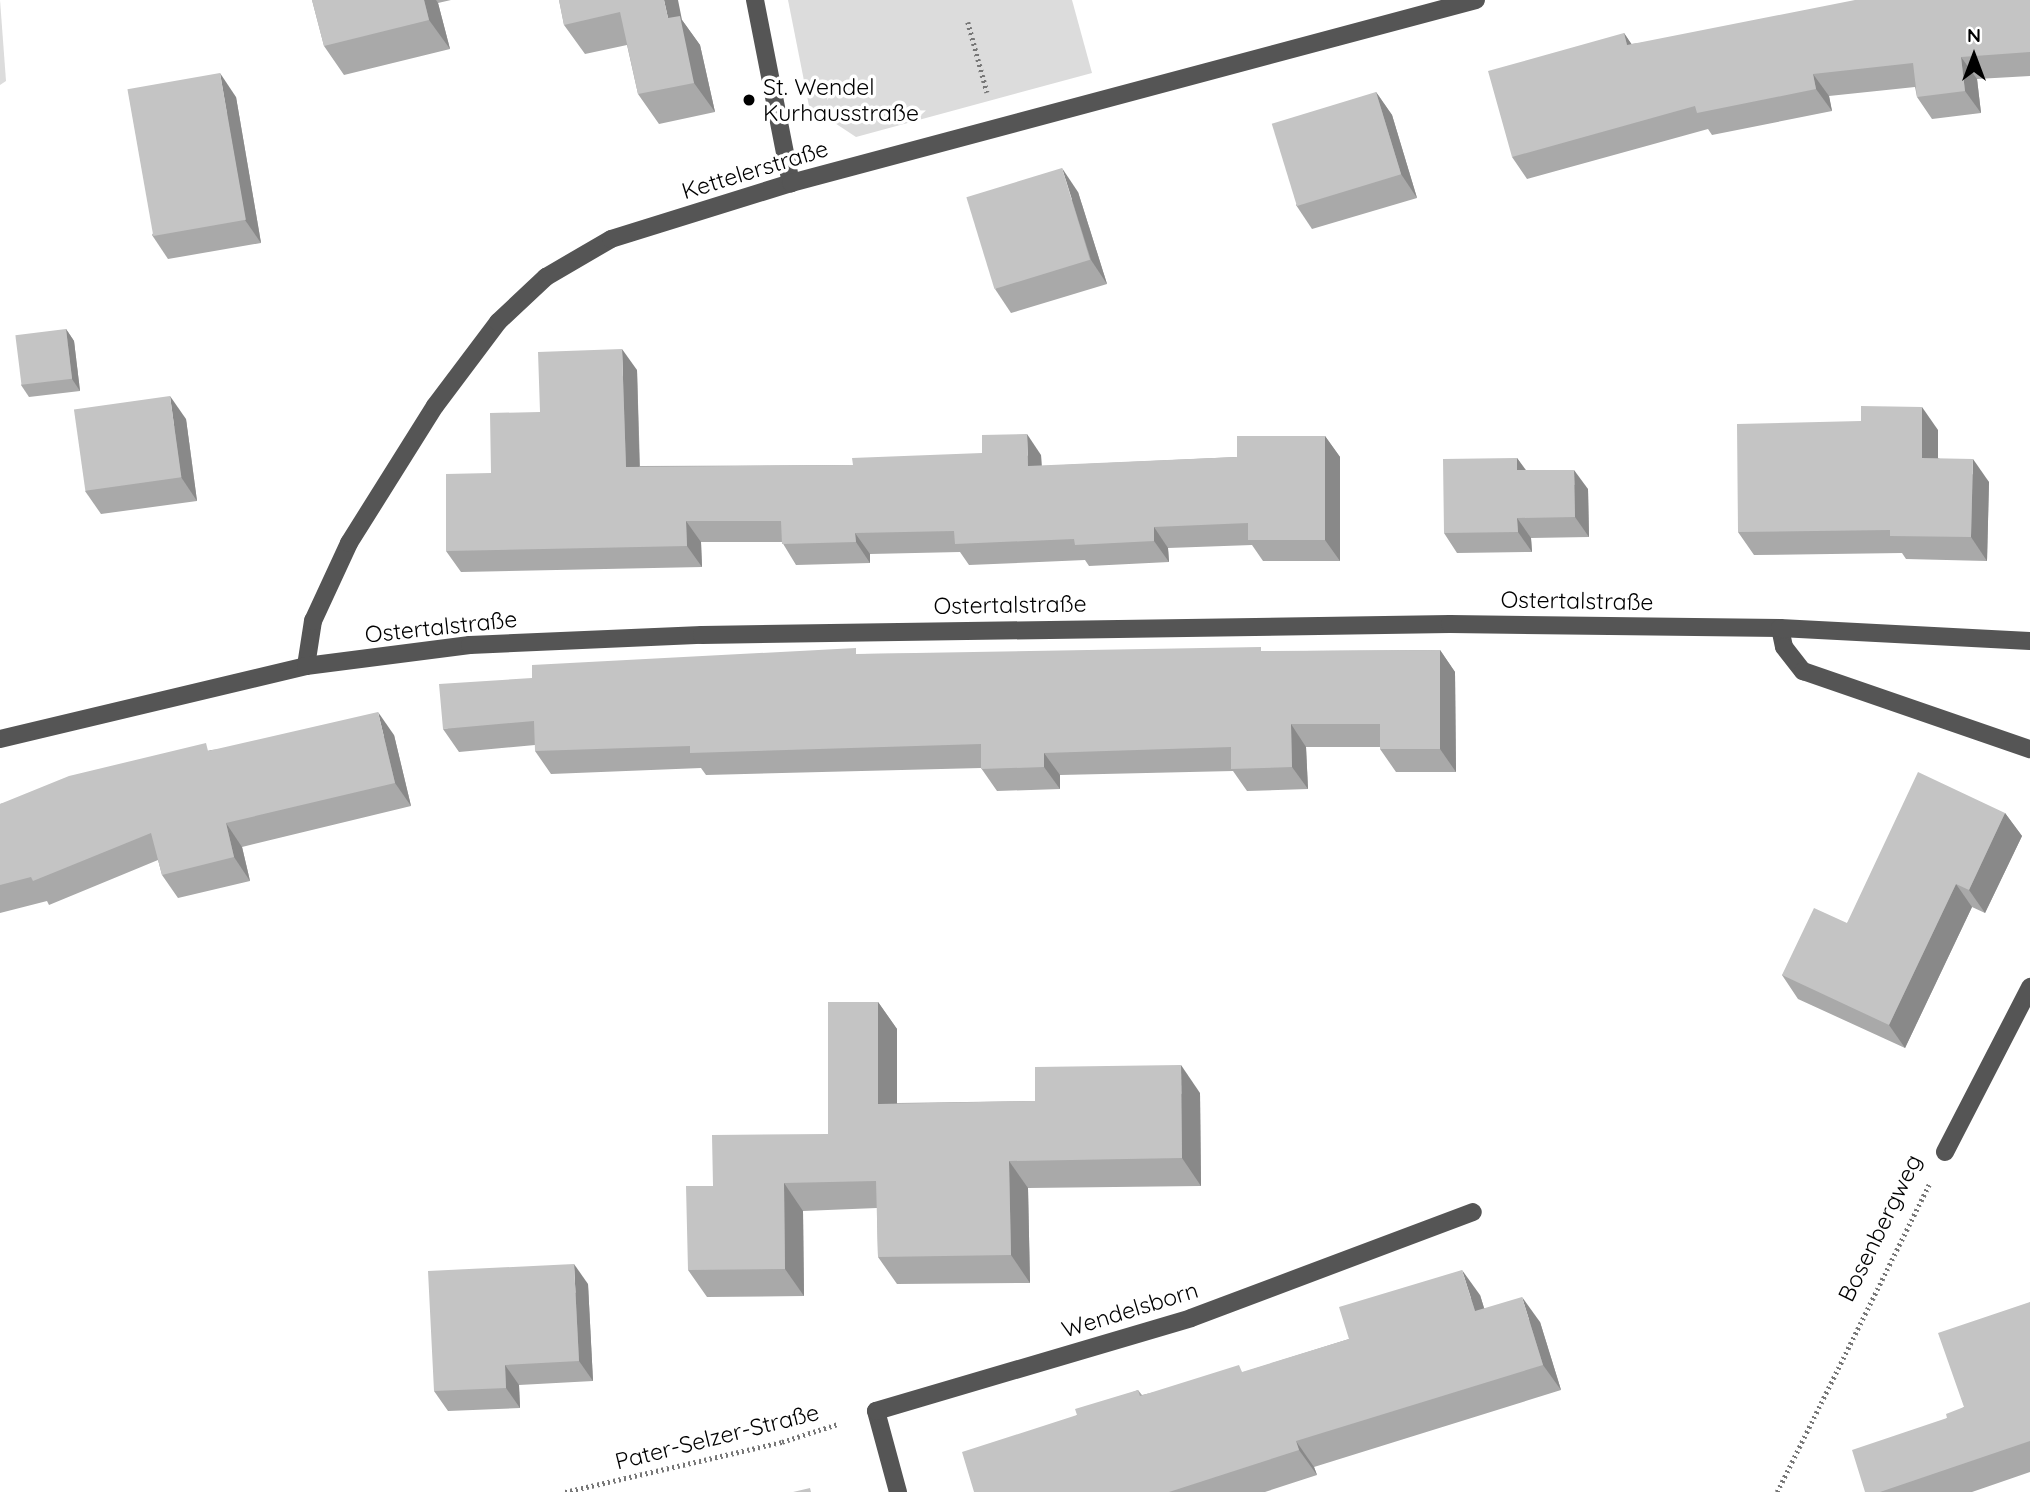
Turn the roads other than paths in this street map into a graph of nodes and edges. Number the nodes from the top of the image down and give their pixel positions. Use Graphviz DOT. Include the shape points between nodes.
graph roads {
  1 [pos="755,0"];
  2 [pos="1476,0"];
  3 [pos="791,183"];
  4 [pos="1780,628"];
  5 [pos="2030,641"];
  6 [pos="306,666"];
  7 [pos="0,739"];
  8 [pos="2030,749"];
  9 [pos="2030,987"];
  10 [pos="1945,1152"];
  11 [pos="1473,1212"];
  12 [pos="898,1492"];
  1 -- 3 [label="street"];
  2 -- 3 [label="street, Kettelerstraße"];
  3 -- 6 [label="street, Kettelerstraße" via="611,239 546,277 498,321 435,406 349,543 313,621"];
  4 -- 5 [label="street, Ostertalstraße"];
  4 -- 6 [label="street, Ostertalstraße" via="1450,624 702,635 470,645"];
  4 -- 8 [label="street" via="1784,647 1803,671"];
  6 -- 7 [label="street, Ostertalstraße"];
  9 -- 10 [label="street, Bosenbergweg"];
  11 -- 12 [label="street, Wendelsborn" via="1191,1318 876,1411"];
}
